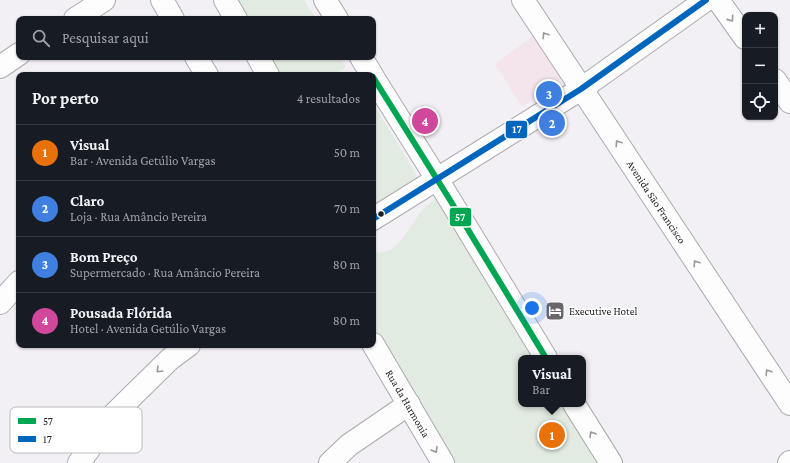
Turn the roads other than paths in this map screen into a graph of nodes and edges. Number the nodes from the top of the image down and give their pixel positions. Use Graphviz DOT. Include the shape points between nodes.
graph roads {
  1 [pos="104,0"];
  2 [pos="162,0"];
  3 [pos="225,0"];
  4 [pos="325,0"];
  5 [pos="523,0"];
  6 [pos="706,0"];
  7 [pos="718,0"];
  8 [pos="79,16"];
  9 [pos="171,16"];
  10 [pos="234,16"];
  11 [pos="335,16"];
  12 [pos="742,34"];
  13 [pos="198,60"];
  14 [pos="260,60"];
  15 [pos="205,72"];
  16 [pos="266,72"];
  17 [pos="376,84"];
  18 [pos="778,84"];
  19 [pos="581,88"];
  20 [pos="790,102"];
  21 [pos="436,178"];
  22 [pos="376,217"];
  23 [pos="184,348"];
  24 [pos="375,348"];
  25 [pos="544,355"];
  26 [pos="409,404"];
  27 [pos="790,404"];
  28 [pos="121,407"];
  29 [pos="576,407"];
  30 [pos="85,453"];
  31 [pos="78,463"];
  32 [pos="330,463"];
  33 [pos="443,463"];
  34 [pos="611,463"];
  1 -- 8 [label="street"];
  2 -- 9 [label="street"];
  3 -- 10 [label="street"];
  4 -- 11 [label="street"];
  19 -- 5 [label="street, Avenida São Francisco, one-way"];
  6 -- 19 [label="street"];
  7 -- 12 [label="street, one-way"];
  13 -- 15 [label="street"];
  14 -- 16 [label="street"];
  17 -- 21 [label="street"];
  18 -- 20 [label="street"];
  19 -- 21 [label="street"];
  27 -- 19 [label="street, Avenida São Francisco, one-way"];
  21 -- 22 [label="street"];
  21 -- 25 [label="street"];
  23 -- 28 [label="street, one-way"];
  24 -- 26 [label="street, Rua da Harmonia"];
  26 -- 32 [label="street" via="349,445"];
  26 -- 33 [label="street, Rua da Harmonia, one-way"];
  34 -- 29 [label="street, one-way"];
  30 -- 31 [label="street, one-way"];
}
